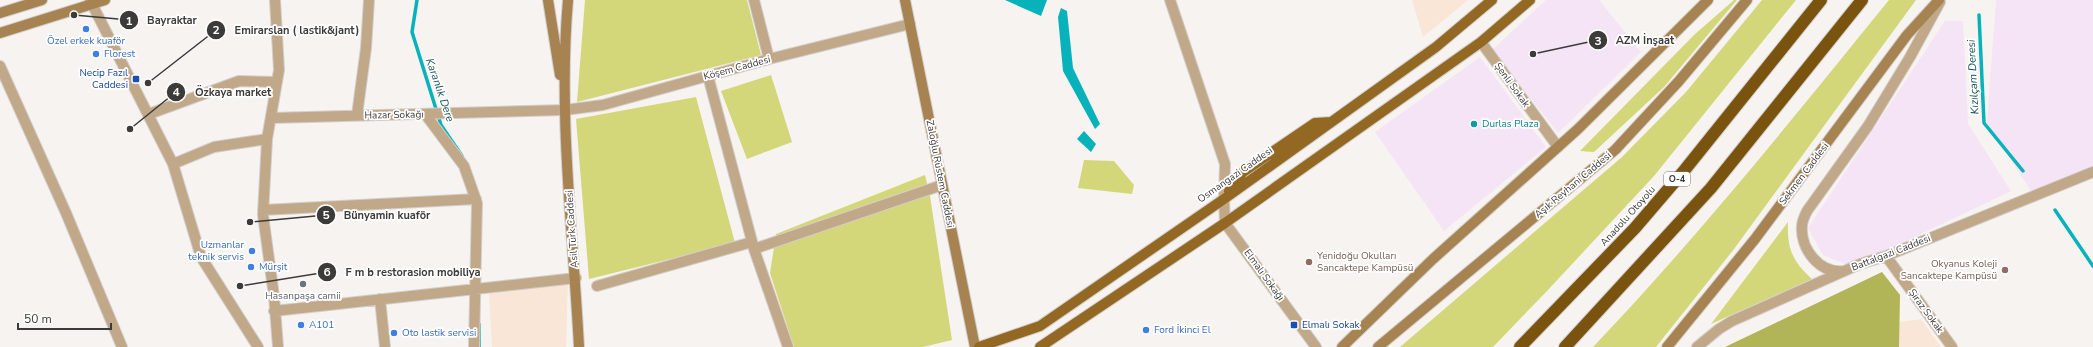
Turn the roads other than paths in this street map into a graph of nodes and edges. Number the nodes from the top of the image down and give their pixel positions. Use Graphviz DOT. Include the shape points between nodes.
graph roads {
  1 [pos="42,0"];
  2 [pos="105,0"];
  3 [pos="275,0"];
  4 [pos="368,0"];
  5 [pos="548,0"];
  6 [pos="568,0"];
  7 [pos="754,0"];
  8 [pos="905,0"];
  9 [pos="1170,0"];
  10 [pos="1492,0"];
  11 [pos="1530,0"];
  12 [pos="1708,0"];
  13 [pos="1747,0"];
  14 [pos="1821,0"];
  15 [pos="1862,0"];
  16 [pos="1940,0"];
  17 [pos="91,2"];
  18 [pos="0,13"];
  19 [pos="910,24"];
  20 [pos="0,33"];
  21 [pos="1481,42"];
  22 [pos="769,59"];
  23 [pos="0,66"];
  24 [pos="708,76"];
  25 [pos="277,82"];
  26 [pos="565,110"];
  27 [pos="149,114"];
  28 [pos="427,114"];
  29 [pos="357,115"];
  30 [pos="271,118"];
  31 [pos="267,139"];
  32 [pos="1558,147"];
  33 [pos="173,164"];
  34 [pos="2093,172"];
  35 [pos="942,185"];
  36 [pos="476,199"];
  37 [pos="1224,199"];
  38 [pos="263,210"];
  39 [pos="1225,223"];
  40 [pos="753,246"];
  41 [pos="1886,256"];
  42 [pos="1860,264"];
  43 [pos="576,278"];
  44 [pos="597,286"];
  45 [pos="475,289"];
  46 [pos="380,299"];
  47 [pos="274,311"];
  48 [pos="122,347"];
  49 [pos="258,347"];
  50 [pos="278,347"];
  51 [pos="385,347"];
  52 [pos="474,347"];
  53 [pos="580,347"];
  54 [pos="788,347"];
  55 [pos="975,347"];
  56 [pos="979,347"];
  57 [pos="1040,347"];
  58 [pos="1316,347"];
  59 [pos="1342,347"];
  60 [pos="1378,347"];
  61 [pos="1520,347"];
  62 [pos="1565,347"];
  63 [pos="1667,347"];
  64 [pos="1696,347"];
  65 [pos="1952,347"];
  1 -- 18 [label="main road"];
  2 -- 17 [label="main road"];
  3 -- 25 [label="street" via="279,70"];
  4 -- 29 [label="street" via="366,48"];
  5 -- 26 [label="main road, Asil Türk Caddesi"];
  6 -- 26 [label="main road, Asil Türk Caddesi" via="564,40"];
  7 -- 22 [label="street"];
  8 -- 19 [label="main road, Zaloğlu Rüstem Caddesi"];
  9 -- 37 [label="street" via="1225,164"];
  10 -- 37 [label="main road, Osmangazi Caddesi" via="1436,47"];
  11 -- 21 [label="main road"];
  12 -- 32 [label="main road"];
  13 -- 60 [label="main road, Aşık Reyhani Caddesi" via="1679,82 1615,150"];
  14 -- 61 [label="highway, Anadolu Otoyolu / O-4" via="1635,228"];
  15 -- 62 [label="highway" via="1711,188"];
  16 -- 42 [label="street" via="1910,57 1868,126 1807,211 1802,224 1806,250 1814,260 1826,268 1842,271"];
  16 -- 63 [label="main road, Sekmen Caddesi" via="1907,35 1755,239"];
  17 -- 20 [label="main road"];
  17 -- 27 [label="street"];
  19 -- 22 [label="street, Köşem Caddesi"];
  19 -- 35 [label="main road, Zaloğlu Rüstem Caddesi"];
  21 -- 32 [label="street, Şenli Sokak"];
  21 -- 39 [label="main road"];
  22 -- 24 [label="street, Köşem Caddesi"];
  23 -- 48 [label="street"];
  24 -- 26 [label="street, Köşem Caddesi" via="604,105"];
  24 -- 40 [label="street"];
  25 -- 27 [label="street" via="239,81"];
  25 -- 30 [label="street"];
  26 -- 28 [label="street, Hazar Sokağı"];
  26 -- 43 [label="main road, Asil Türk Caddesi" via="565,141"];
  27 -- 33 [label="street"];
  28 -- 29 [label="street, Hazar Sokağı"];
  28 -- 36 [label="street" via="464,166"];
  29 -- 30 [label="street, Hazar Sokağı"];
  30 -- 31 [label="street"];
  31 -- 33 [label="street" via="214,147"];
  31 -- 38 [label="street"];
  32 -- 59 [label="main road" via="1433,259"];
  33 -- 49 [label="street" via="201,258"];
  34 -- 41 [label="street, Battalgazi Caddesi"];
  35 -- 40 [label="street"];
  35 -- 55 [label="main road, Zaloğlu Rüstem Caddesi"];
  36 -- 38 [label="street"];
  36 -- 45 [label="street"];
  37 -- 39 [label="street"];
  37 -- 56 [label="main road, Osmangazi Caddesi" via="1040,326"];
  38 -- 47 [label="street"];
  39 -- 57 [label="main road"];
  39 -- 58 [label="street, Elmalı Sokağı"];
  40 -- 44 [label="street"];
  40 -- 54 [label="street"];
  41 -- 42 [label="street, Battalgazi Caddesi"];
  41 -- 65 [label="street, Şiraz Sokak"];
  42 -- 64 [label="street, Battalgazi Caddesi" via="1732,321"];
  43 -- 45 [label="street"];
  43 -- 53 [label="main road, Asil Türk Caddesi"];
  45 -- 46 [label="street"];
  45 -- 52 [label="street"];
  46 -- 47 [label="street"];
  46 -- 51 [label="street"];
  47 -- 50 [label="street"];
}
